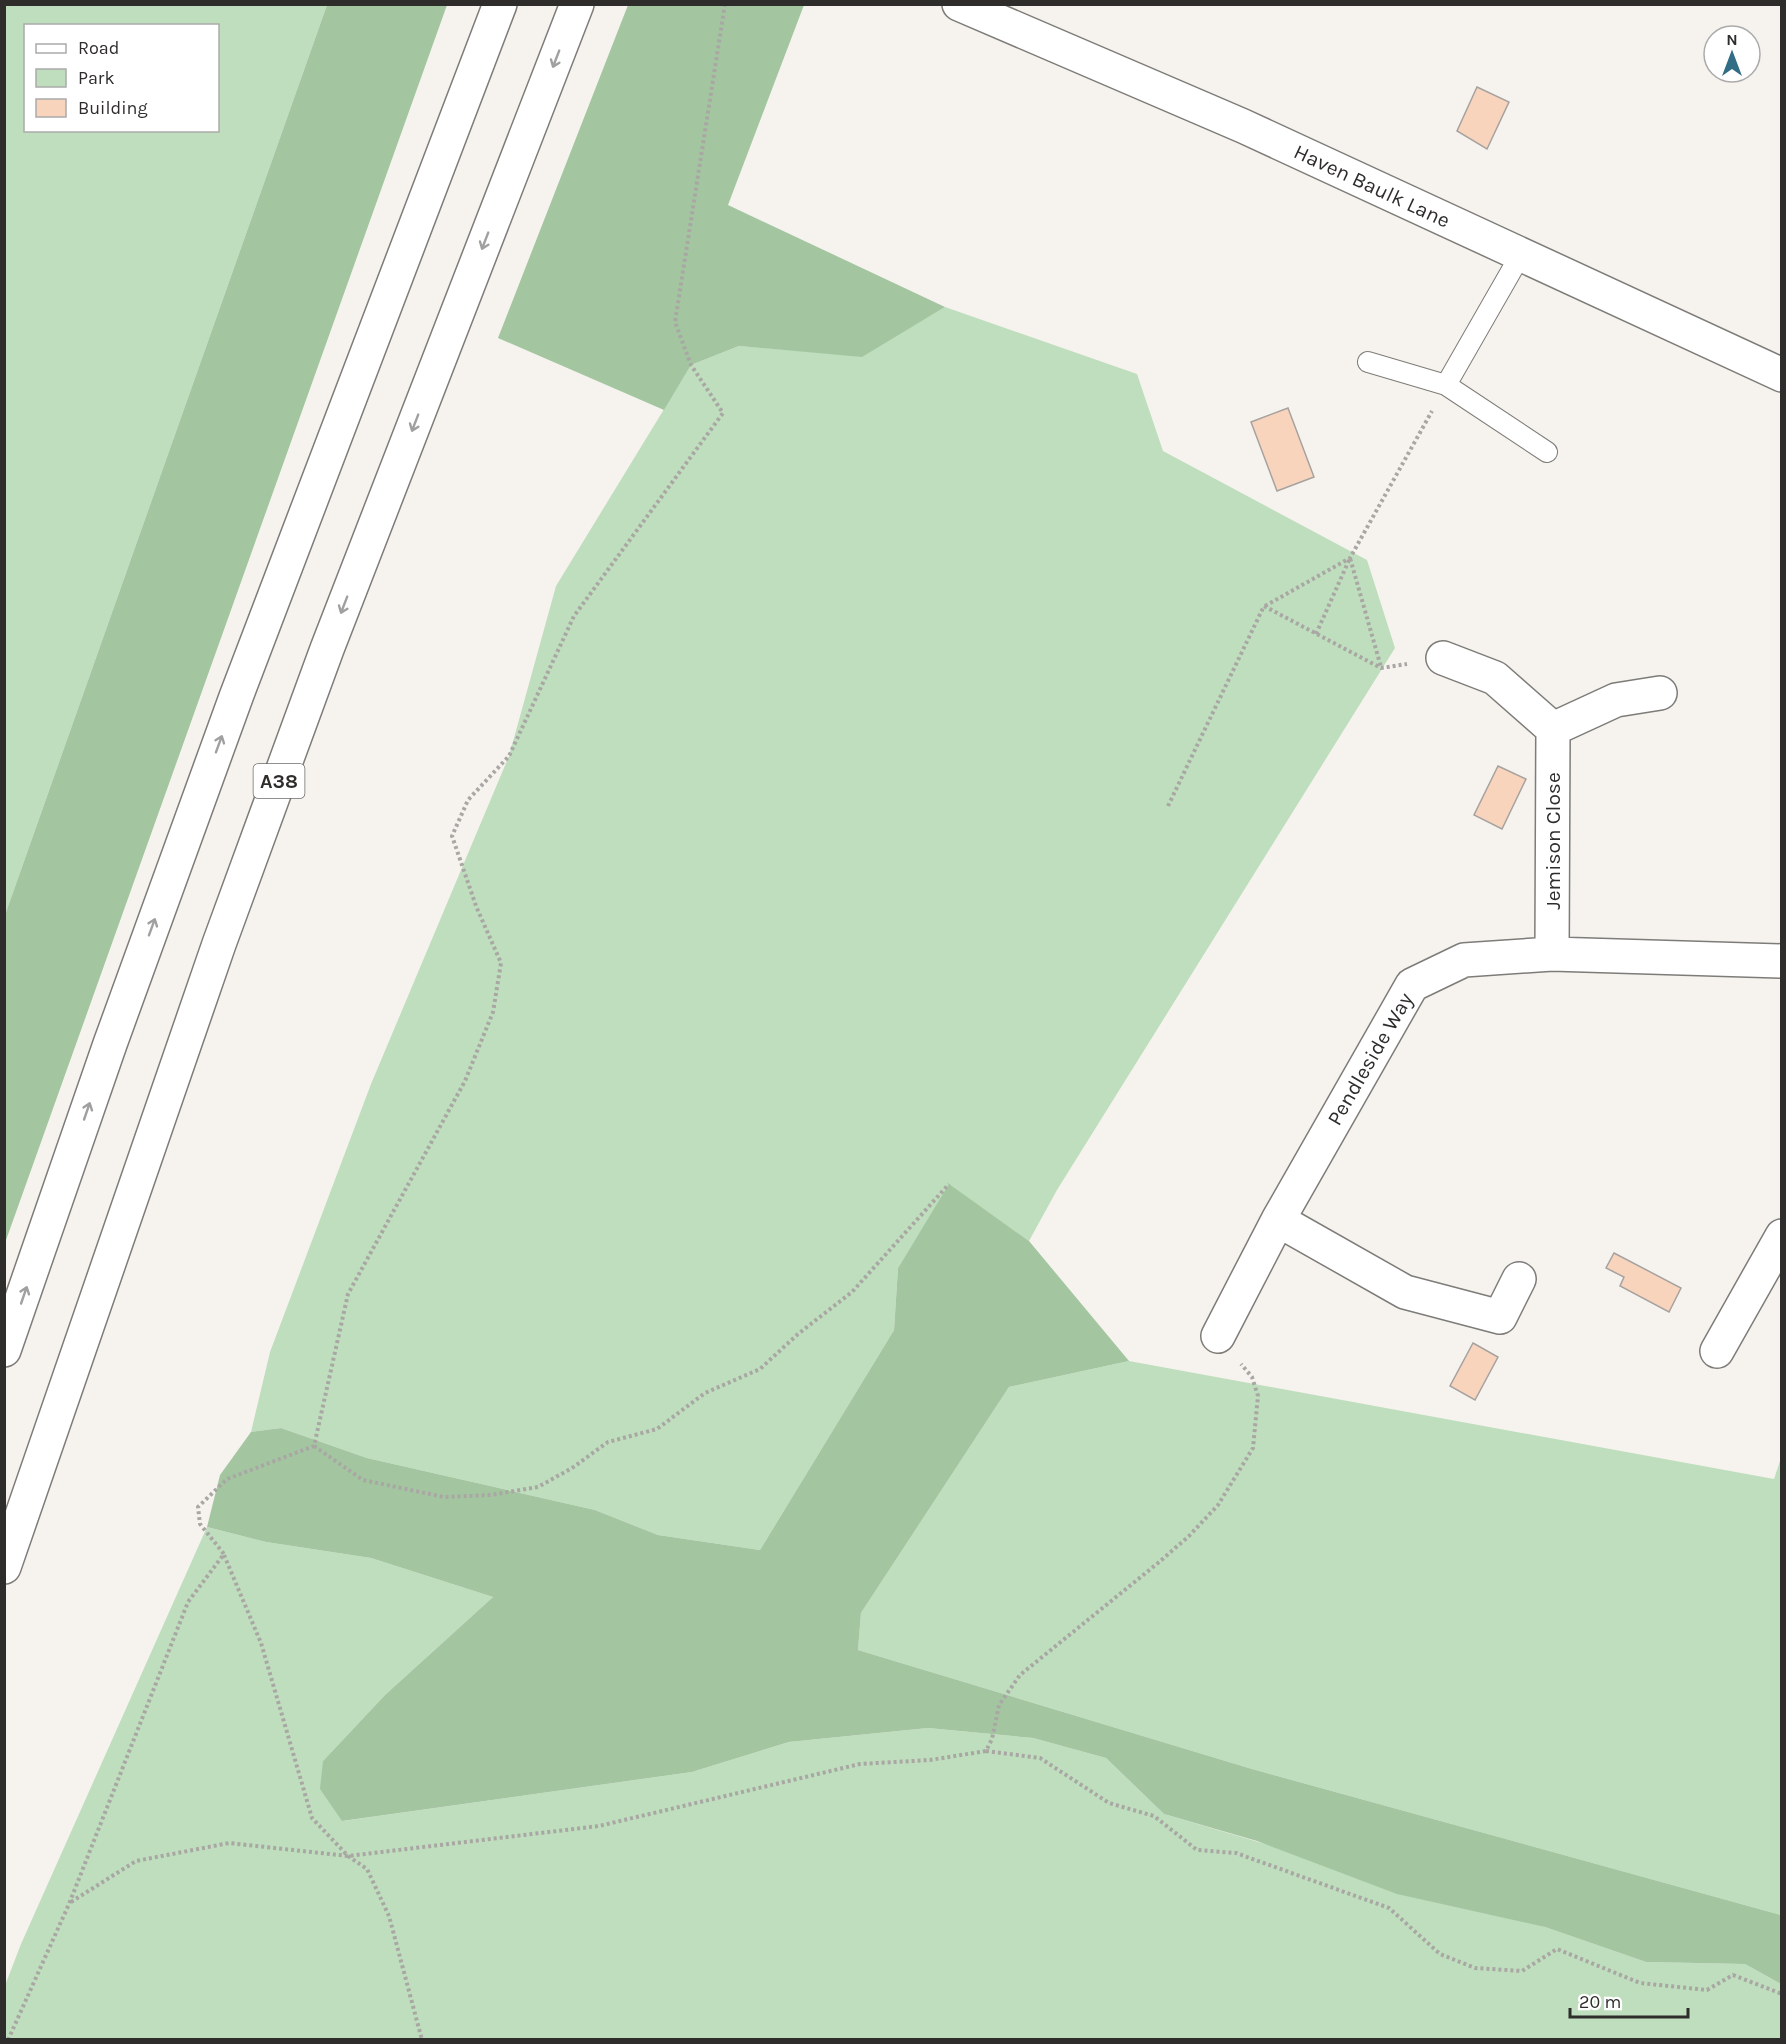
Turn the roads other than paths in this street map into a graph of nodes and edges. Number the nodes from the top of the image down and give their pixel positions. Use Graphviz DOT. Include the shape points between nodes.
graph roads {
  1 [pos="500,4"];
  2 [pos="577,4"];
  3 [pos="959,4"];
  4 [pos="1521,254"];
  5 [pos="1368,362"];
  6 [pos="1782,375"];
  7 [pos="1446,385"];
  8 [pos="1547,452"];
  9 [pos="1443,658"];
  10 [pos="1660,693"];
  11 [pos="1553,729"];
  12 [pos="1552,954"];
  13 [pos="1782,961"];
  14 [pos="1278,1220"];
  15 [pos="1782,1236"];
  16 [pos="1519,1279"];
  17 [pos="1218,1336"];
  18 [pos="4,1350"];
  19 [pos="1717,1351"];
  20 [pos="4,1567"];
  18 -- 1 [label="main road, one-way" via="236,697"];
  2 -- 20 [label="main road, A38, one-way" via="319,671 219,944"];
  3 -- 4 [label="main road, Haven Baulk Lane" via="1243,126"];
  4 -- 6 [label="main road, Haven Baulk Lane"];
  4 -- 7 [label="lane"];
  5 -- 7 [label="lane"];
  7 -- 8 [label="lane"];
  9 -- 11 [label="main road" via="1495,678"];
  10 -- 11 [label="main road" via="1616,700"];
  11 -- 12 [label="main road, Jemison Close"];
  12 -- 13 [label="main road, Pendleside Way"];
  12 -- 14 [label="main road, Pendleside Way" via="1464,960 1412,985"];
  14 -- 16 [label="main road" via="1405,1292 1500,1317"];
  14 -- 17 [label="main road, Pendleside Way"];
  15 -- 19 [label="main road"];
}
